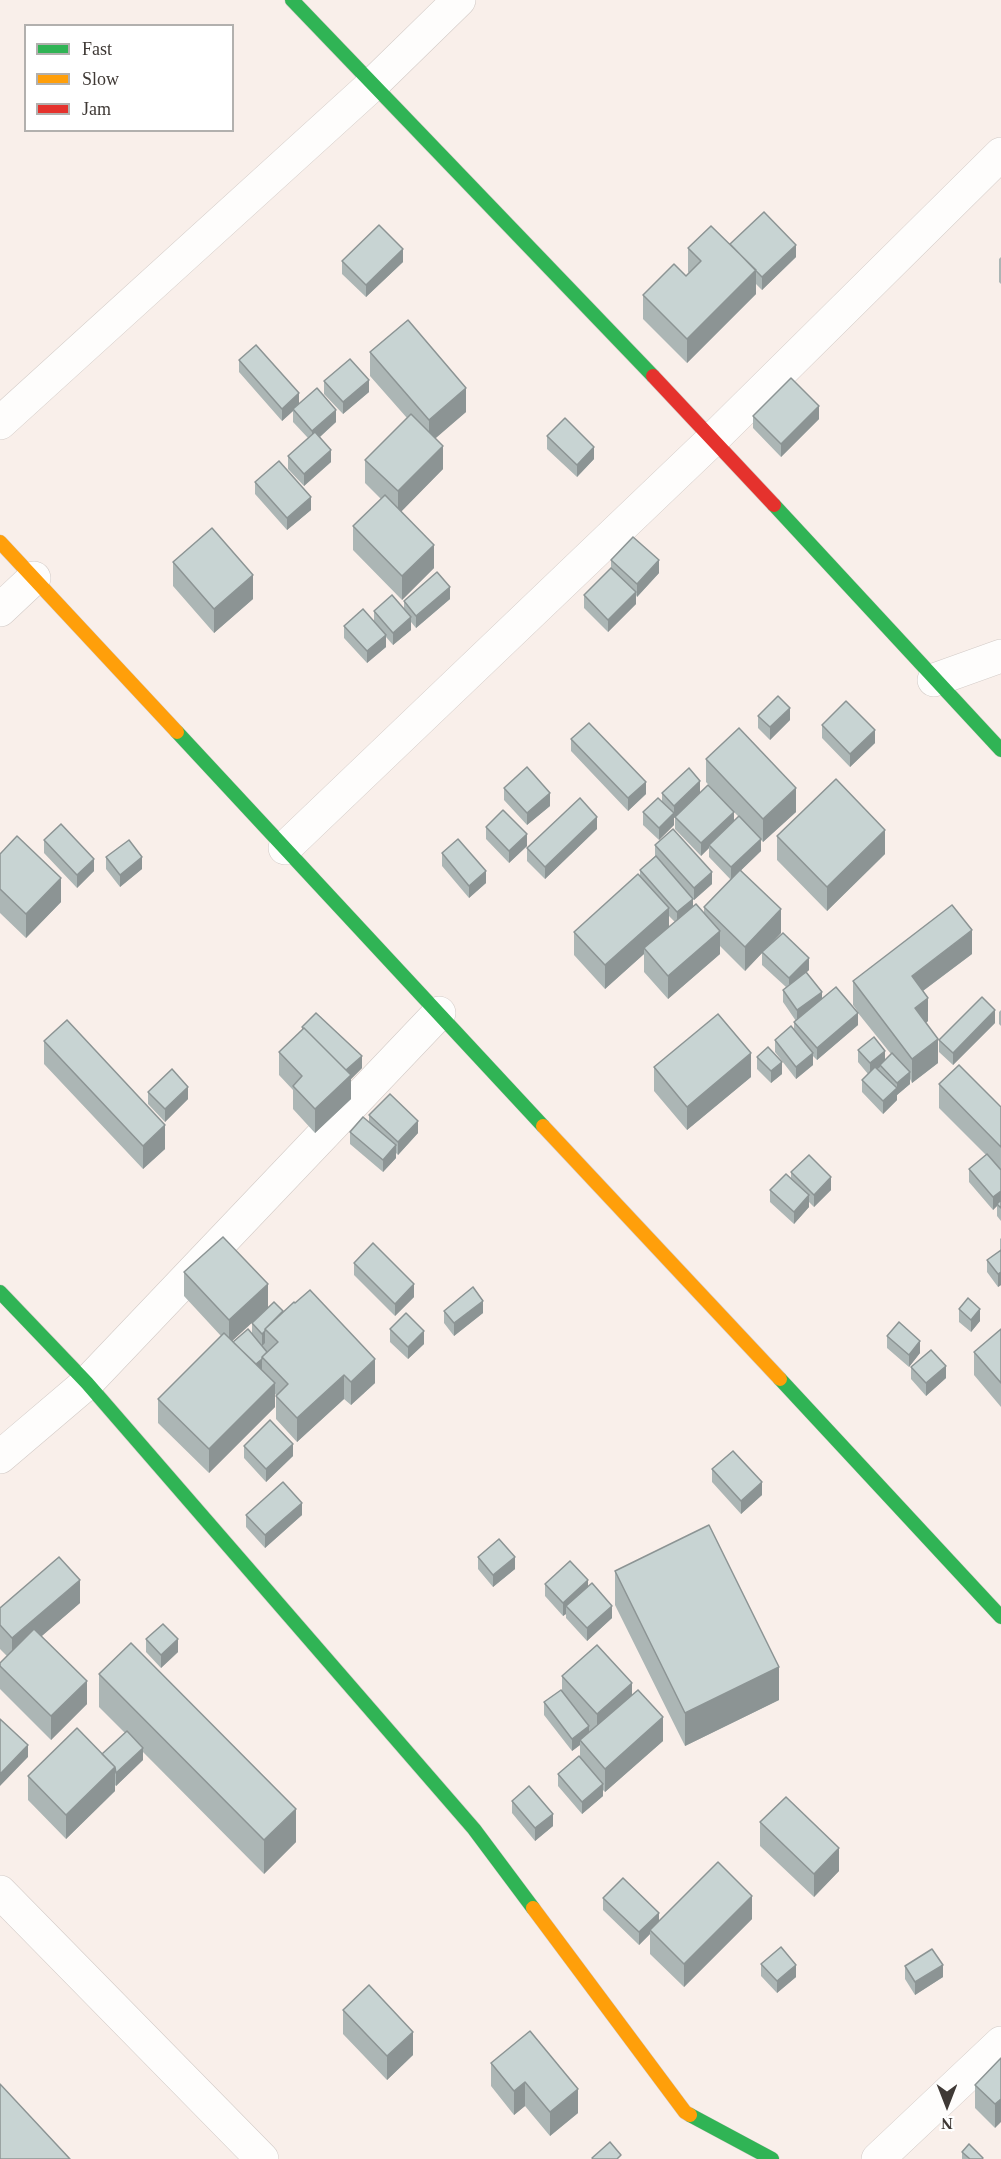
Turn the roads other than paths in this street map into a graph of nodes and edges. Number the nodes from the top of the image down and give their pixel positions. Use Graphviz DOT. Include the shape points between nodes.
graph roads {
  1 [pos="292,0"];
  2 [pos="459,0"];
  3 [pos="372,85"];
  4 [pos="1001,154"];
  5 [pos="0,423"];
  6 [pos="713,439"];
  7 [pos="0,542"];
  8 [pos="34,578"];
  9 [pos="0,610"];
  10 [pos="1001,656"];
  11 [pos="934,680"];
  12 [pos="1001,750"];
  13 [pos="285,848"];
  14 [pos="439,1013"];
  15 [pos="0,1292"];
  16 [pos="87,1383"];
  17 [pos="0,1457"];
  18 [pos="1001,1617"];
  19 [pos="0,1892"];
  20 [pos="1001,2043"];
  21 [pos="262,2159"];
  22 [pos="772,2159"];
  23 [pos="878,2159"];
  1 -- 3 [label="street"];
  2 -- 3 [label="street"];
  3 -- 5 [label="street"];
  3 -- 6 [label="street"];
  4 -- 6 [label="street"];
  6 -- 11 [label="street"];
  6 -- 13 [label="street"];
  7 -- 8 [label="street"];
  8 -- 9 [label="street"];
  8 -- 13 [label="street"];
  10 -- 11 [label="street"];
  11 -- 12 [label="street"];
  13 -- 14 [label="street"];
  14 -- 16 [label="street"];
  14 -- 18 [label="street"];
  15 -- 16 [label="street"];
  16 -- 17 [label="street"];
  16 -- 22 [label="street" via="474,1829 685,2112"];
  19 -- 21 [label="street"];
  20 -- 23 [label="street"];
}
